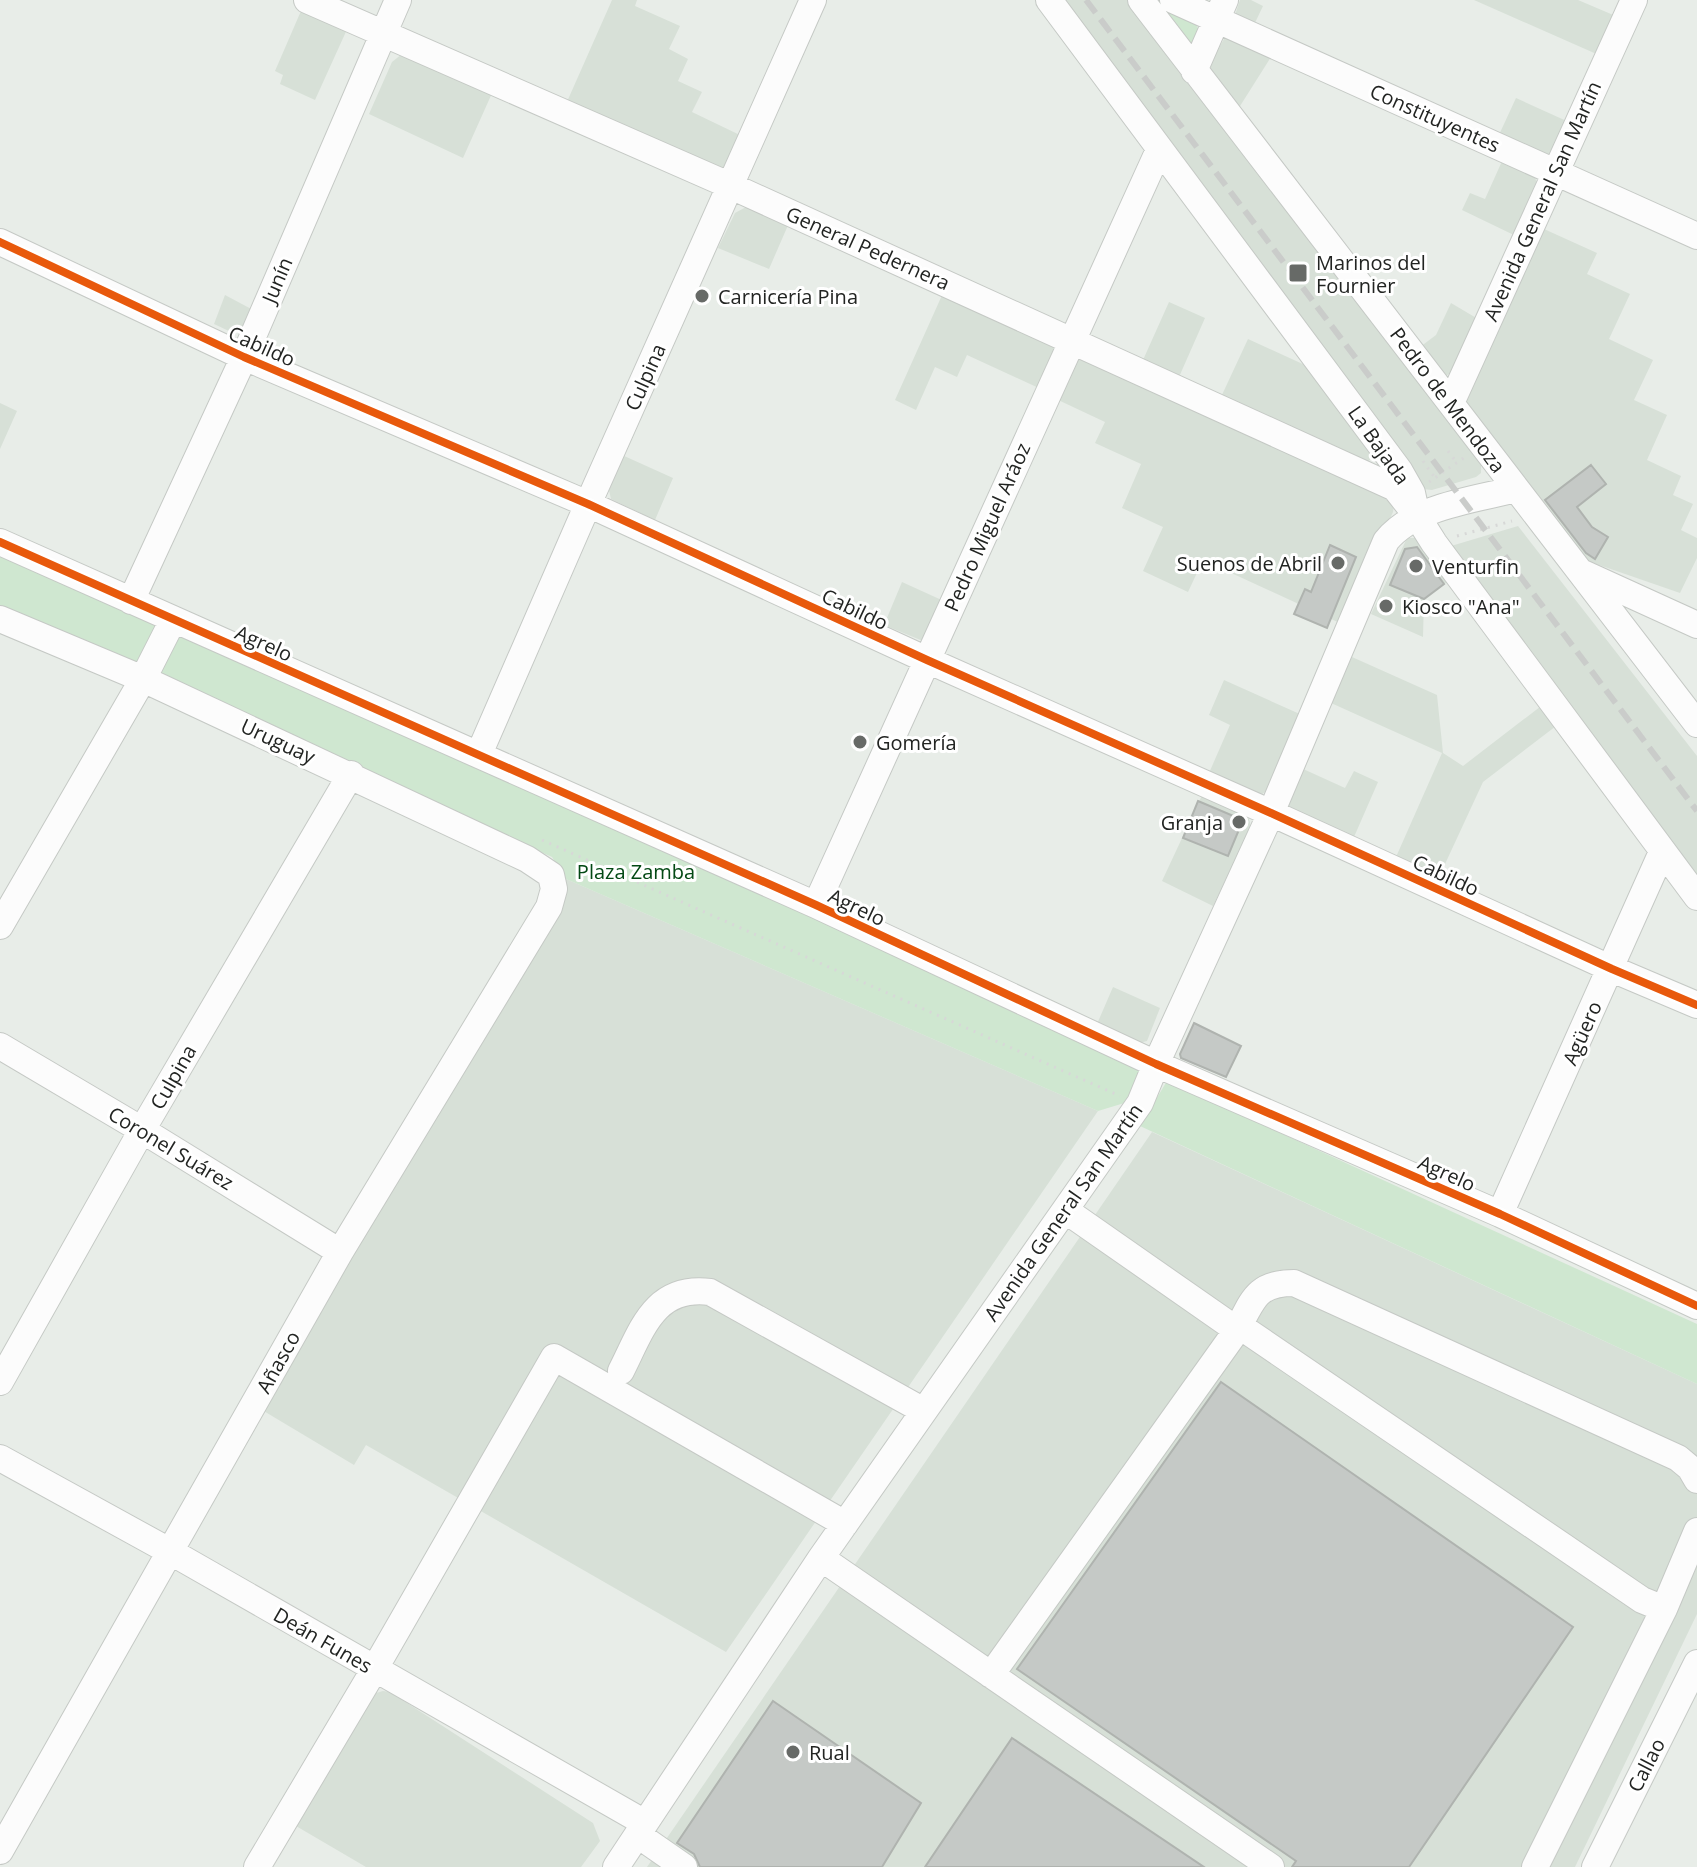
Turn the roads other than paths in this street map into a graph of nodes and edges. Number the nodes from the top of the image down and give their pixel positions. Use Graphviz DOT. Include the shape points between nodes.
graph roads {
  1 [pos="307,0"];
  2 [pos="398,0"];
  3 [pos="813,0"];
  4 [pos="1049,0"];
  5 [pos="1141,0"];
  6 [pos="1173,0"];
  7 [pos="1634,0"];
  8 [pos="1221,9"];
  9 [pos="383,34"];
  10 [pos="1194,71"];
  11 [pos="1159,150"];
  12 [pos="1555,172"];
  13 [pos="731,186"];
  14 [pos="1697,236"];
  15 [pos="0,242"];
  16 [pos="1072,340"];
  17 [pos="244,357"];
  18 [pos="1451,403"];
  19 [pos="1516,489"];
  20 [pos="588,504"];
  21 [pos="1414,504"];
  22 [pos="0,542"];
  23 [pos="1577,569"];
  24 [pos="131,601"];
  25 [pos="0,619"];
  26 [pos="173,620"];
  27 [pos="1697,625"];
  28 [pos="927,660"];
  29 [pos="143,679"];
  30 [pos="1697,724"];
  31 [pos="479,754"];
  32 [pos="351,774"];
  33 [pos="1271,813"];
  34 [pos="1662,852"];
  35 [pos="551,875"];
  36 [pos="1697,897"];
  37 [pos="816,905"];
  38 [pos="0,926"];
  39 [pos="1612,969"];
  40 [pos="1697,1005"];
  41 [pos="0,1046"];
  42 [pos="1156,1064"];
  43 [pos="142,1130"];
  44 [pos="1065,1210"];
  45 [pos="1500,1214"];
  46 [pos="340,1252"];
  47 [pos="1697,1306"];
  48 [pos="1237,1330"];
  49 [pos="621,1371"];
  50 [pos="0,1382"];
  51 [pos="924,1411"];
  52 [pos="0,1458"];
  53 [pos="1697,1480"];
  54 [pos="845,1524"];
  55 [pos="1697,1531"];
  56 [pos="171,1552"];
  57 [pos="821,1558"];
  58 [pos="1664,1609"];
  59 [pos="1697,1663"];
  60 [pos="374,1670"];
  61 [pos="991,1675"];
  62 [pos="1688,1702"];
  63 [pos="642,1829"];
  64 [pos="0,1851"];
  65 [pos="257,1867"];
  66 [pos="616,1867"];
  67 [pos="684,1867"];
  68 [pos="1271,1867"];
  69 [pos="1535,1867"];
  70 [pos="1595,1867"];
  1 -- 9 [label="street, General Pedernera"];
  2 -- 9 [label="street, Junín"];
  3 -- 13 [label="street, Culpina"];
  4 -- 11 [label="street, La Bajada"];
  5 -- 10 [label="street, Pedro de Mendoza"];
  6 -- 8 [label="street, Constituyentes"];
  7 -- 12 [label="street, Avenida General San Martín"];
  8 -- 10 [label="street"];
  8 -- 12 [label="street, Constituyentes"];
  9 -- 13 [label="street, General Pedernera"];
  9 -- 17 [label="street, Junín"];
  10 -- 18 [label="street, Pedro de Mendoza"];
  11 -- 16 [label="street, Pedro Miguel Aráoz"];
  11 -- 21 [label="street, La Bajada" via="1399,470"];
  12 -- 14 [label="street, Constituyentes"];
  12 -- 18 [label="street, Avenida General San Martín"];
  13 -- 16 [label="street, General Pedernera"];
  13 -- 20 [label="street, Culpina"];
  15 -- 17 [label="street, Cabildo"];
  16 -- 21 [label="street, General Pedernera" via="1395,488"];
  16 -- 28 [label="street, Pedro Miguel Aráoz"];
  17 -- 20 [label="street, Cabildo"];
  17 -- 24 [label="street, Junín"];
  18 -- 19 [label="street, Pedro de Mendoza"];
  19 -- 21 [label="street, Avenida General San Martín"];
  19 -- 23 [label="street, Pedro de Mendoza"];
  20 -- 28 [label="street, Cabildo"];
  20 -- 31 [label="street, Culpina"];
  21 -- 33 [label="street, Avenida General San Martín" via="1386,541"];
  21 -- 34 [label="street, La Bajada" via="1434,543"];
  22 -- 24 [label="street, Agrelo"];
  23 -- 27 [label="street"];
  23 -- 30 [label="street, Pedro de Mendoza"];
  24 -- 26 [label="street, Agrelo"];
  25 -- 29 [label="street, Uruguay"];
  26 -- 29 [label="street"];
  26 -- 31 [label="street, Agrelo"];
  28 -- 33 [label="street, Cabildo"];
  28 -- 37 [label="street, Pedro Miguel Aráoz"];
  29 -- 32 [label="street, Uruguay"];
  29 -- 38 [label="street"];
  31 -- 37 [label="street, Agrelo"];
  32 -- 35 [label="street, Uruguay"];
  32 -- 43 [label="street, Culpina"];
  33 -- 39 [label="street, Cabildo"];
  33 -- 42 [label="street, Avenida General San Martín"];
  34 -- 36 [label="street, La Bajada"];
  34 -- 39 [label="street, Agüero"];
  35 -- 46 [label="street, Añasco" via="549,907"];
  37 -- 42 [label="street, Agrelo"];
  39 -- 40 [label="street, Cabildo"];
  39 -- 45 [label="street, Agüero"];
  41 -- 43 [label="street, Coronel Suárez"];
  42 -- 44 [label="street, Avenida General San Martín" via="1140,1103"];
  42 -- 45 [label="street, Agrelo"];
  43 -- 46 [label="street, Coronel Suárez"];
  43 -- 50 [label="street, Culpina"];
  44 -- 48 [label="street"];
  44 -- 51 [label="street, Avenida General San Martín"];
  45 -- 47 [label="street, Agrelo"];
  46 -- 56 [label="street, Añasco"];
  48 -- 53 [label="street" via="1258,1291 1294,1283 1678,1458"];
  48 -- 58 [label="street" via="1247,1331 1642,1600"];
  48 -- 61 [label="street"];
  49 -- 51 [label="street" via="651,1312 661,1302 698,1290"];
  51 -- 54 [label="street, Avenida General San Martín"];
  52 -- 56 [label="street, Deán Funes"];
  54 -- 57 [label="street, Avenida General San Martín"];
  54 -- 60 [label="street" via="554,1357"];
  55 -- 58 [label="street"];
  56 -- 60 [label="street, Deán Funes"];
  56 -- 64 [label="street, Añasco"];
  57 -- 61 [label="street"];
  57 -- 63 [label="street, Avenida General San Martín"];
  58 -- 69 [label="street"];
  59 -- 62 [label="street, Callao"];
  60 -- 63 [label="street, Deán Funes"];
  60 -- 65 [label="street"];
  61 -- 68 [label="street"];
  62 -- 70 [label="street, Callao"];
  63 -- 66 [label="street, Avenida General San Martín"];
  63 -- 67 [label="street, Deán Funes"];
}
